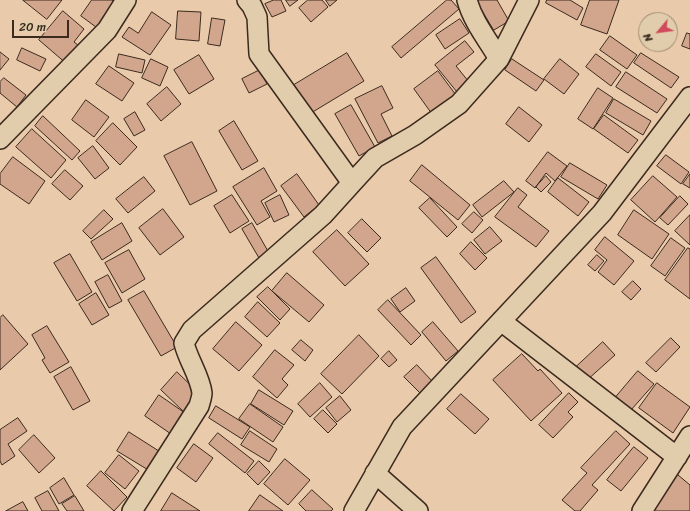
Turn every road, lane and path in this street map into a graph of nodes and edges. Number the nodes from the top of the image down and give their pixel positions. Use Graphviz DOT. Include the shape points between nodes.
graph roads {
  1 [pos="126,0"];
  2 [pos="247,0"];
  3 [pos="467,0"];
  4 [pos="529,0"];
  5 [pos="499,59"];
  6 [pos="690,97"];
  7 [pos="0,139"];
  8 [pos="352,183"];
  9 [pos="501,321"];
  10 [pos="690,436"];
  11 [pos="677,457"];
  12 [pos="375,473"];
  13 [pos="132,511"];
  14 [pos="354,511"];
  15 [pos="418,511"];
  16 [pos="642,511"];
  1 -- 7 [label="street" via="108,30"];
  2 -- 8 [label="street" via="257,18 259,54"];
  3 -- 5 [label="street" via="478,26"];
  4 -- 5 [label="street"];
  5 -- 8 [label="street" via="459,104 415,136 375,158"];
  6 -- 9 [label="street" via="602,213"];
  8 -- 13 [label="street" via="324,215 192,330 184,343 202,395 199,406"];
  9 -- 11 [label="street"];
  9 -- 12 [label="street" via="402,427"];
  10 -- 11 [label="street"];
  11 -- 16 [label="street"];
  12 -- 14 [label="street"];
  12 -- 15 [label="street"];
}
